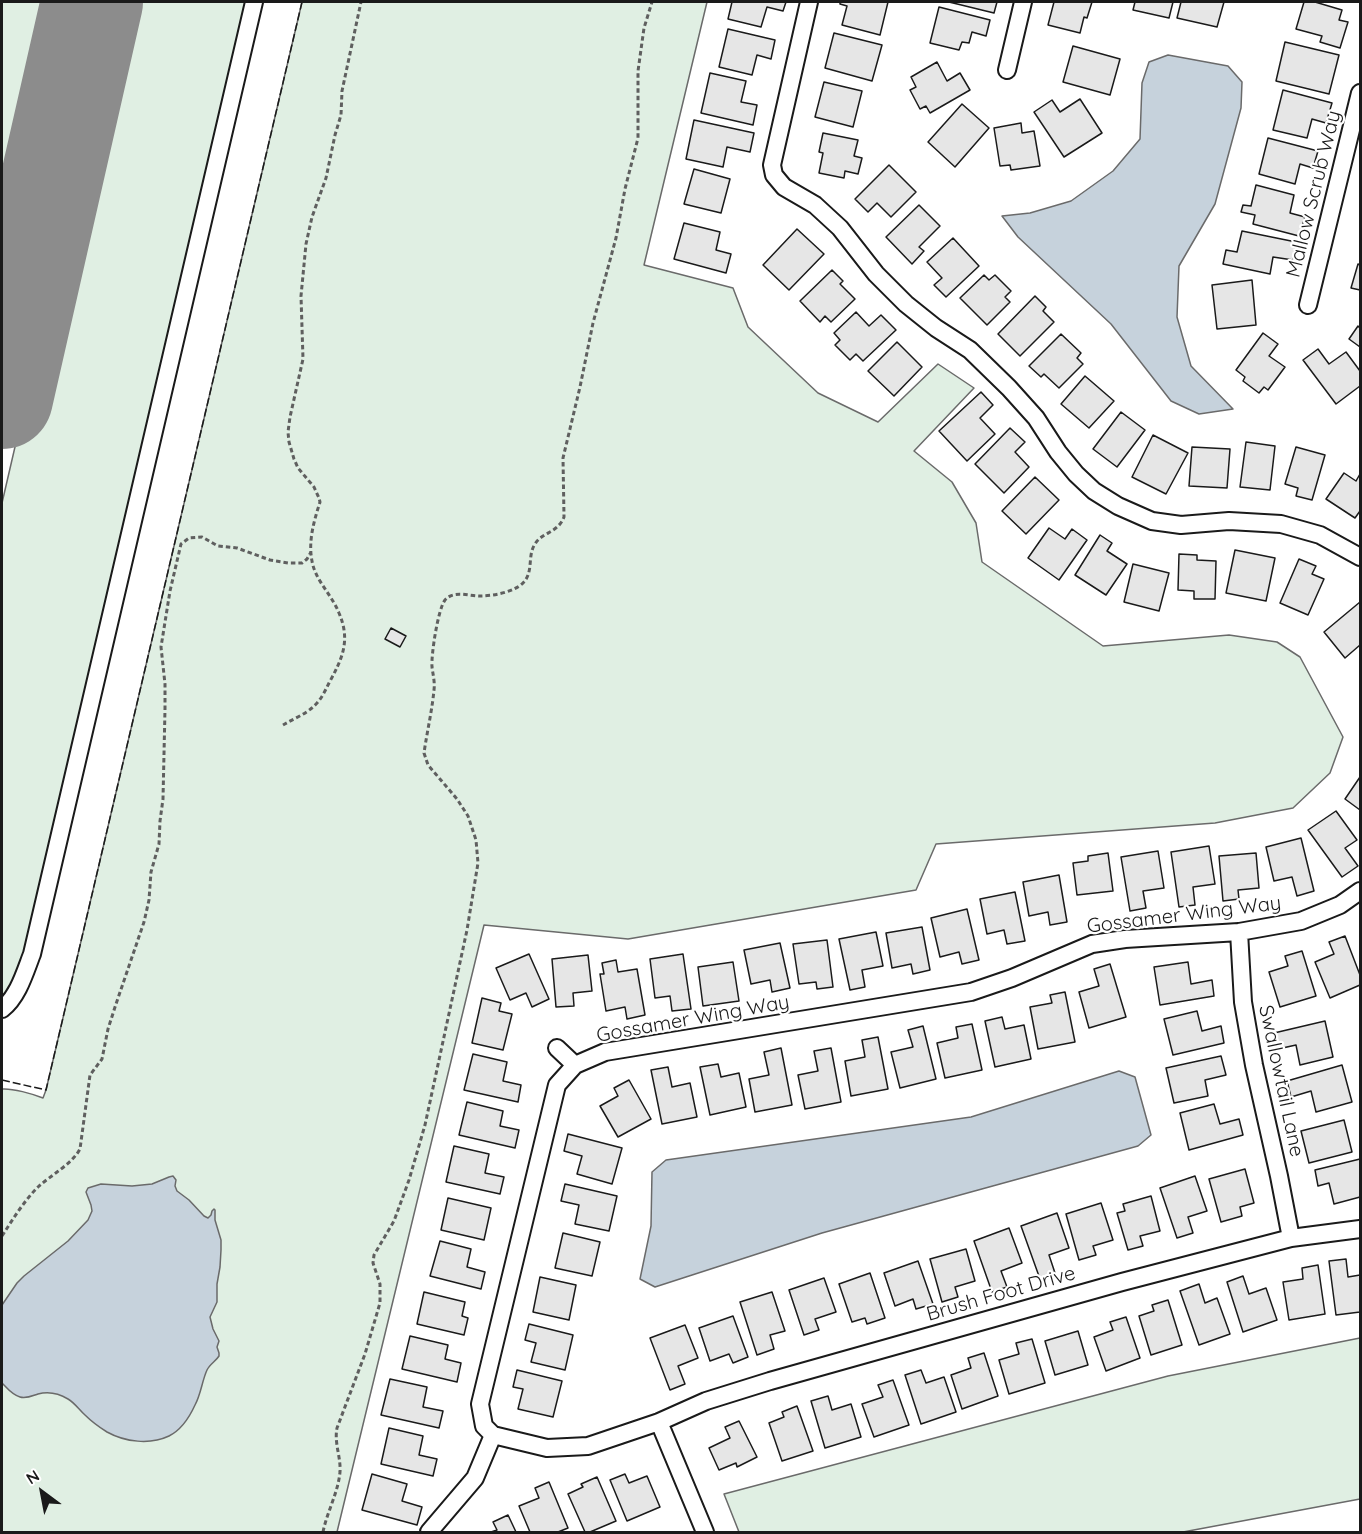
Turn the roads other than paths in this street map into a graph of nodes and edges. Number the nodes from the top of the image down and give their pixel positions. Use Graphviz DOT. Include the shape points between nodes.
graph roads {
  1 [pos="254,2"];
  2 [pos="809,2"];
  3 [pos="1023,2"];
  4 [pos="1007,70"];
  5 [pos="1360,93"];
  6 [pos="1308,305"];
  7 [pos="1360,556"];
  8 [pos="1360,891"];
  9 [pos="1239,932"];
  10 [pos="2,1009"];
  11 [pos="557,1047"];
  12 [pos="575,1065"];
  13 [pos="1360,1229"];
  14 [pos="1291,1238"];
  15 [pos="659,1422"];
  16 [pos="493,1435"];
  17 [pos="429,1533"];
  18 [pos="705,1533"];
  1 -- 10 [label="street" via="32,954 20,985"];
  2 -- 7 [label="street" via="772,165 774,175 784,187 815,205 906,304 970,350 1009,388 1076,474 1094,491 1152,521 1181,525 1229,521 1281,524 1320,535"];
  3 -- 4 [label="street"];
  5 -- 6 [label="street, Mallow Scrub Way"];
  8 -- 9 [label="street, Gossamer Wing Way" via="1340,905 1301,921"];
  9 -- 12 [label="street, Gossamer Wing Way" via="1092,944 971,992 605,1053"];
  9 -- 14 [label="street, Swallowtail Lane" via="1243,1002"];
  11 -- 12 [label="street"];
  12 -- 16 [label="street, Gossamer Wing Way" via="557,1085 480,1404 484,1426"];
  13 -- 14 [label="street, Brush Foot Drive"];
  14 -- 15 [label="street, Brush Foot Drive" via="770,1381 706,1401"];
  15 -- 16 [label="street" via="588,1446 547,1448"];
  15 -- 18 [label="street"];
  16 -- 17 [label="street" via="475,1478"];
}
